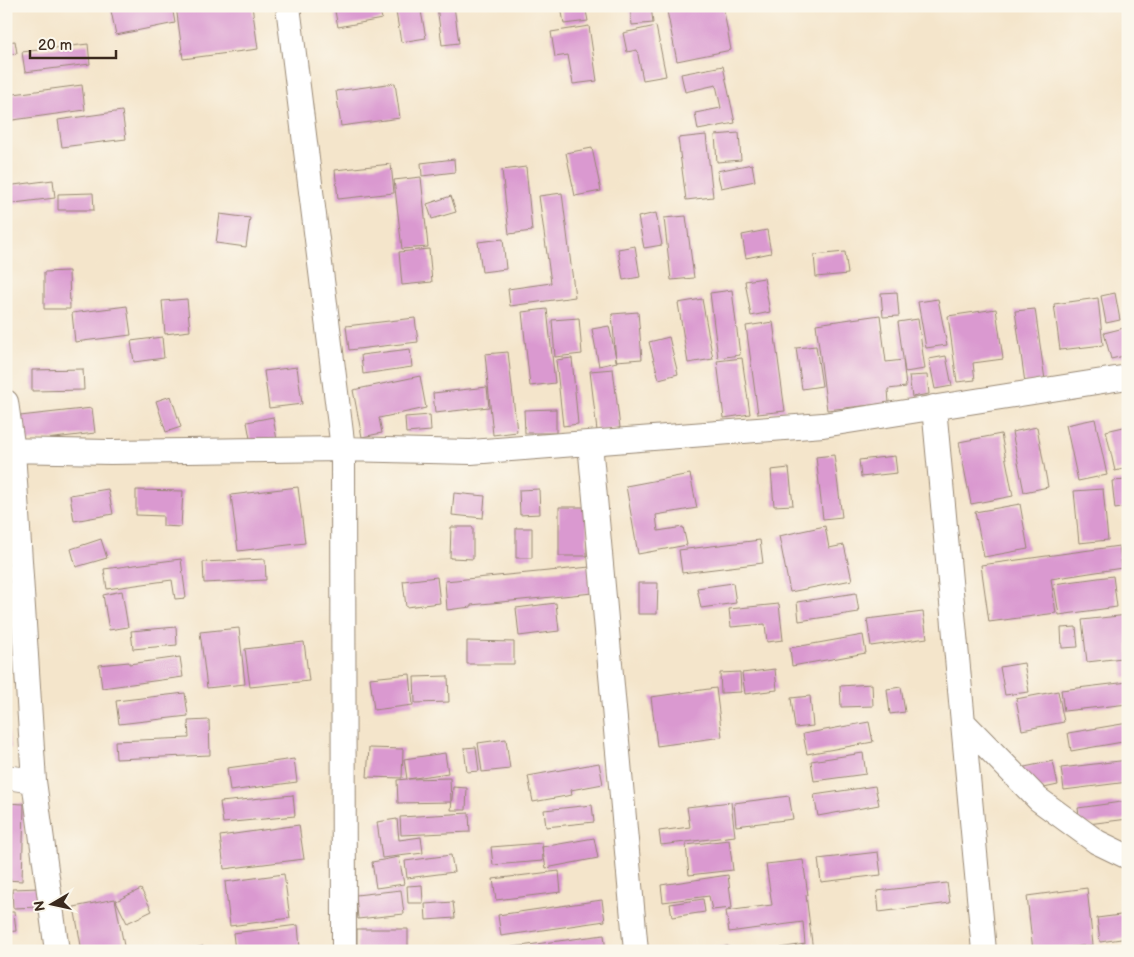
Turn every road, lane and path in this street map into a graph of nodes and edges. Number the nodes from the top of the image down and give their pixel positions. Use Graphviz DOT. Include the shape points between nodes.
graph roads {
  1 [pos="288,6"];
  2 [pos="1128,377"];
  3 [pos="6,402"];
  4 [pos="934,408"];
  5 [pos="590,443"];
  6 [pos="343,449"];
  7 [pos="9,450"];
  8 [pos="963,722"];
  9 [pos="6,777"];
  10 [pos="34,781"];
  11 [pos="1128,857"];
  12 [pos="57,951"];
  13 [pos="344,951"];
  14 [pos="636,951"];
  15 [pos="984,951"];
  1 -- 6 [label="street"];
  2 -- 4 [label="street"];
  3 -- 7 [label="street"];
  4 -- 5 [label="street" via="823,425"];
  4 -- 8 [label="street"];
  5 -- 6 [label="street" via="471,452"];
  5 -- 14 [label="street"];
  6 -- 7 [label="street"];
  6 -- 13 [label="street"];
  7 -- 10 [label="street"];
  8 -- 11 [label="street" via="1038,799 1096,842"];
  8 -- 15 [label="street"];
  9 -- 10 [label="street"];
  10 -- 12 [label="street"];
}
